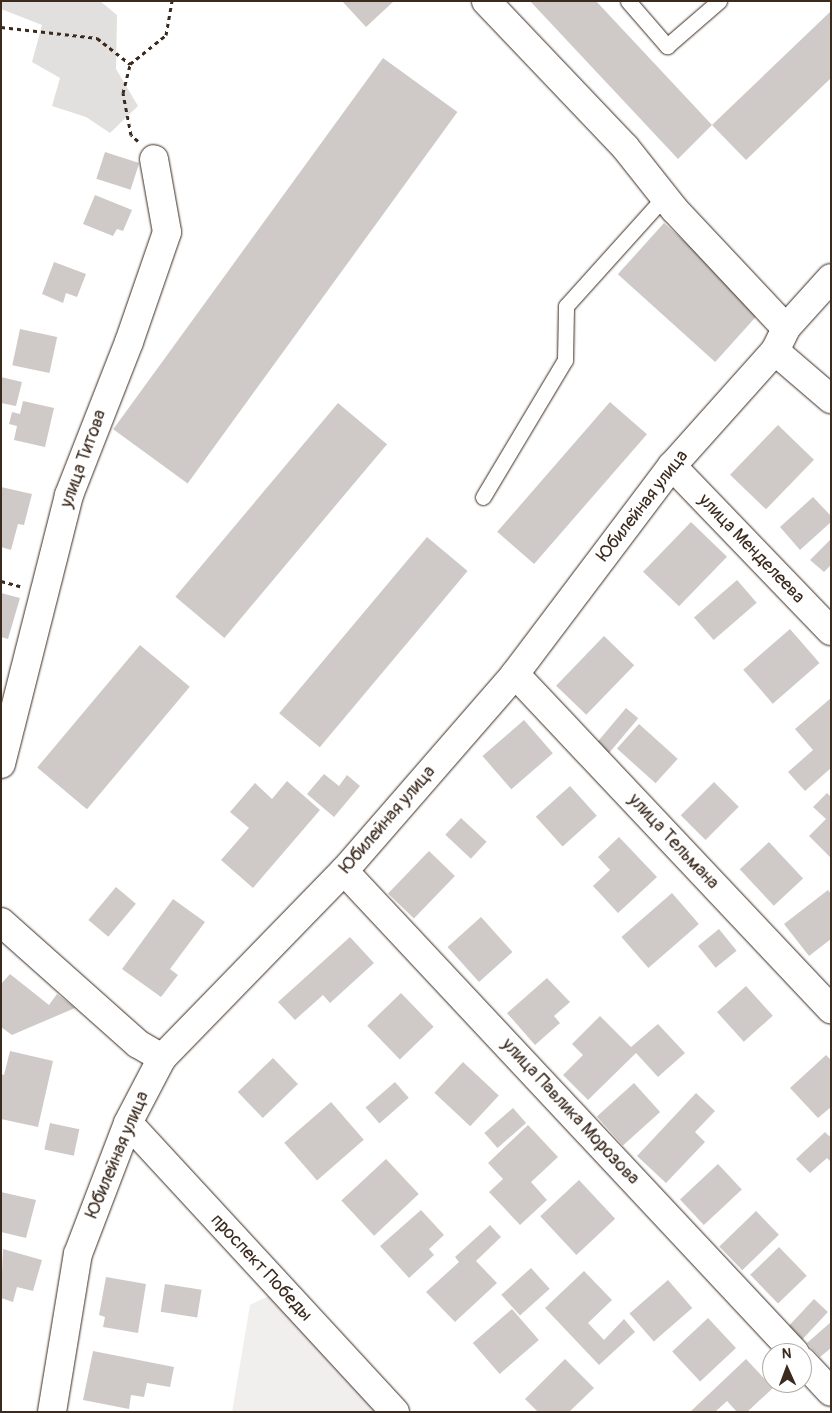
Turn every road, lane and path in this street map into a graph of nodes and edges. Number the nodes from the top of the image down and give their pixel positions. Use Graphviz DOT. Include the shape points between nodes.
graph roads {
  1 [pos="172,1"];
  2 [pos="486,1"];
  3 [pos="628,1"];
  4 [pos="719,1"];
  5 [pos="1,27"];
  6 [pos="130,64"];
  7 [pos="154,159"];
  8 [pos="664,197"];
  9 [pos="831,278"];
  10 [pos="781,340"];
  11 [pos="831,399"];
  12 [pos="672,466"];
  13 [pos="483,497"];
  14 [pos="831,632"];
  15 [pos="514,674"];
  16 [pos="1,764"];
  17 [pos="344,871"];
  18 [pos="1,922"];
  19 [pos="831,1009"];
  20 [pos="162,1058"];
  21 [pos="128,1124"];
  22 [pos="786,1343"];
  23 [pos="812,1372"];
  24 [pos="831,1392"];
  25 [pos="52,1412"];
  26 [pos="394,1412"];
  1 -- 6 [label="path" via="166,35"];
  2 -- 8 [label="street" via="625,148"];
  3 -- 4 [label="lane" via="667,46"];
  5 -- 6 [label="path" via="97,38"];
  6 -- 7 [label="path" via="123,93 132,135"];
  7 -- 16 [label="street, улица Титова" via="167,232 129,342 69,495"];
  8 -- 10 [label="street"];
  8 -- 13 [label="lane" via="566,306 564,360"];
  9 -- 10 [label="street, Юбилейная улица"];
  10 -- 11 [label="street"];
  10 -- 12 [label="street, Юбилейная улица"];
  12 -- 14 [label="street, улица Менделеева"];
  12 -- 15 [label="street, Юбилейная улица"];
  15 -- 17 [label="street, Юбилейная улица"];
  15 -- 19 [label="street, улица Тельмана"];
  17 -- 20 [label="street, Юбилейная улица"];
  17 -- 22 [label="street, улица Павлика Морозова"];
  18 -- 20 [label="street" via="138,1044"];
  20 -- 21 [label="street, Юбилейная улица"];
  21 -- 25 [label="street, Юбилейная улица" via="78,1254"];
  21 -- 26 [label="street, проспект Победы"];
  23 -- 24 [label="street"];
}
